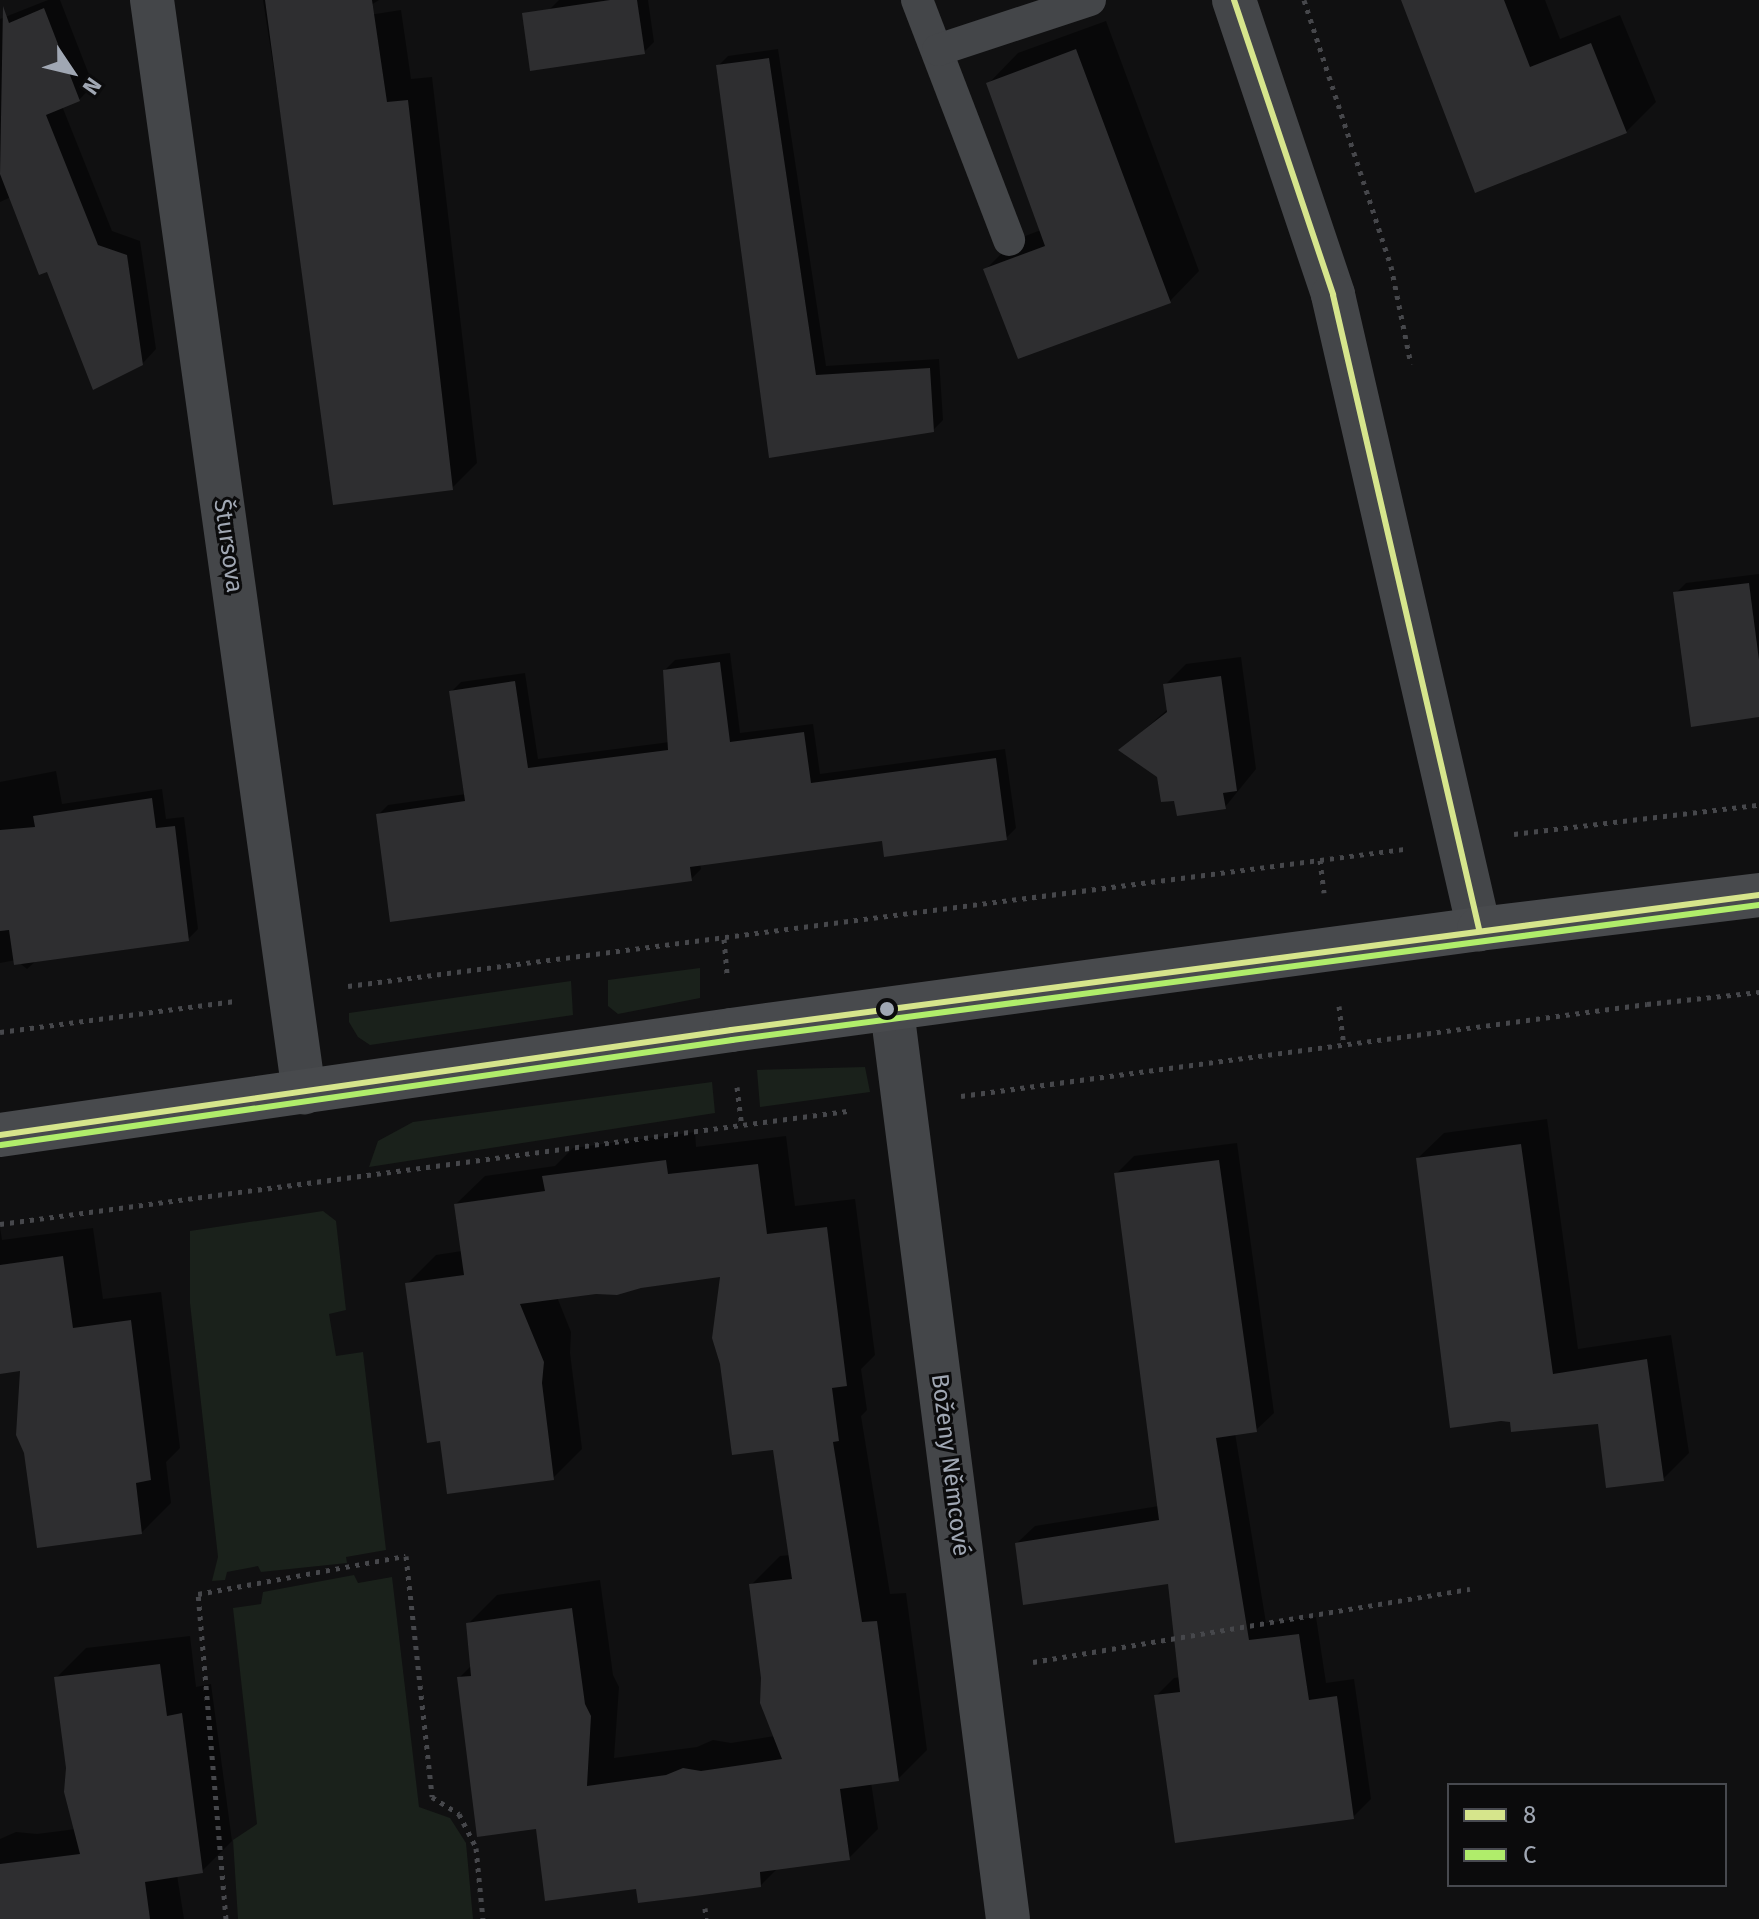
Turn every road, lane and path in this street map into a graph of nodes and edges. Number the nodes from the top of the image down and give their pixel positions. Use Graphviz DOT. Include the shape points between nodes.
graph roads {
  1 [pos="152,0"];
  2 [pos="917,0"];
  3 [pos="1090,0"];
  4 [pos="1234,0"];
  5 [pos="938,50"];
  6 [pos="1009,240"];
  7 [pos="1759,805"];
  8 [pos="1459,842"];
  9 [pos="1759,895"];
  10 [pos="1479,929"];
  11 [pos="344,986"];
  12 [pos="1759,992"];
  13 [pos="290,993"];
  14 [pos="892,1010"];
  15 [pos="0,1032"];
  16 [pos="304,1092"];
  17 [pos="904,1104"];
  18 [pos="0,1135"];
  19 [pos="0,1224"];
  20 [pos="1470,1589"];
  21 [pos="977,1671"];
  22 [pos="705,1908"];
  23 [pos="226,1919"];
  24 [pos="483,1919"];
  25 [pos="706,1919"];
  26 [pos="1008,1919"];
  1 -- 13 [label="street, Štursova"];
  2 -- 5 [label="lane"];
  3 -- 5 [label="lane"];
  4 -- 8 [label="street" via="1333,295"];
  5 -- 6 [label="lane"];
  7 -- 8 [label="path"];
  8 -- 10 [label="street"];
  8 -- 11 [label="path"];
  9 -- 10 [label="main road"];
  10 -- 14 [label="main road"];
  12 -- 17 [label="path"];
  13 -- 15 [label="path"];
  13 -- 16 [label="street, Štursova"];
  14 -- 16 [label="main road"];
  14 -- 17 [label="street, Boženy Němcové"];
  16 -- 18 [label="main road"];
  17 -- 19 [label="path"];
  17 -- 21 [label="street, Boženy Němcové"];
  20 -- 21 [label="path"];
  21 -- 26 [label="street, Boženy Němcové"];
  22 -- 25 [label="path"];
  23 -- 24 [label="path" via="198,1594 406,1556 432,1797 459,1814 476,1848"];
}
